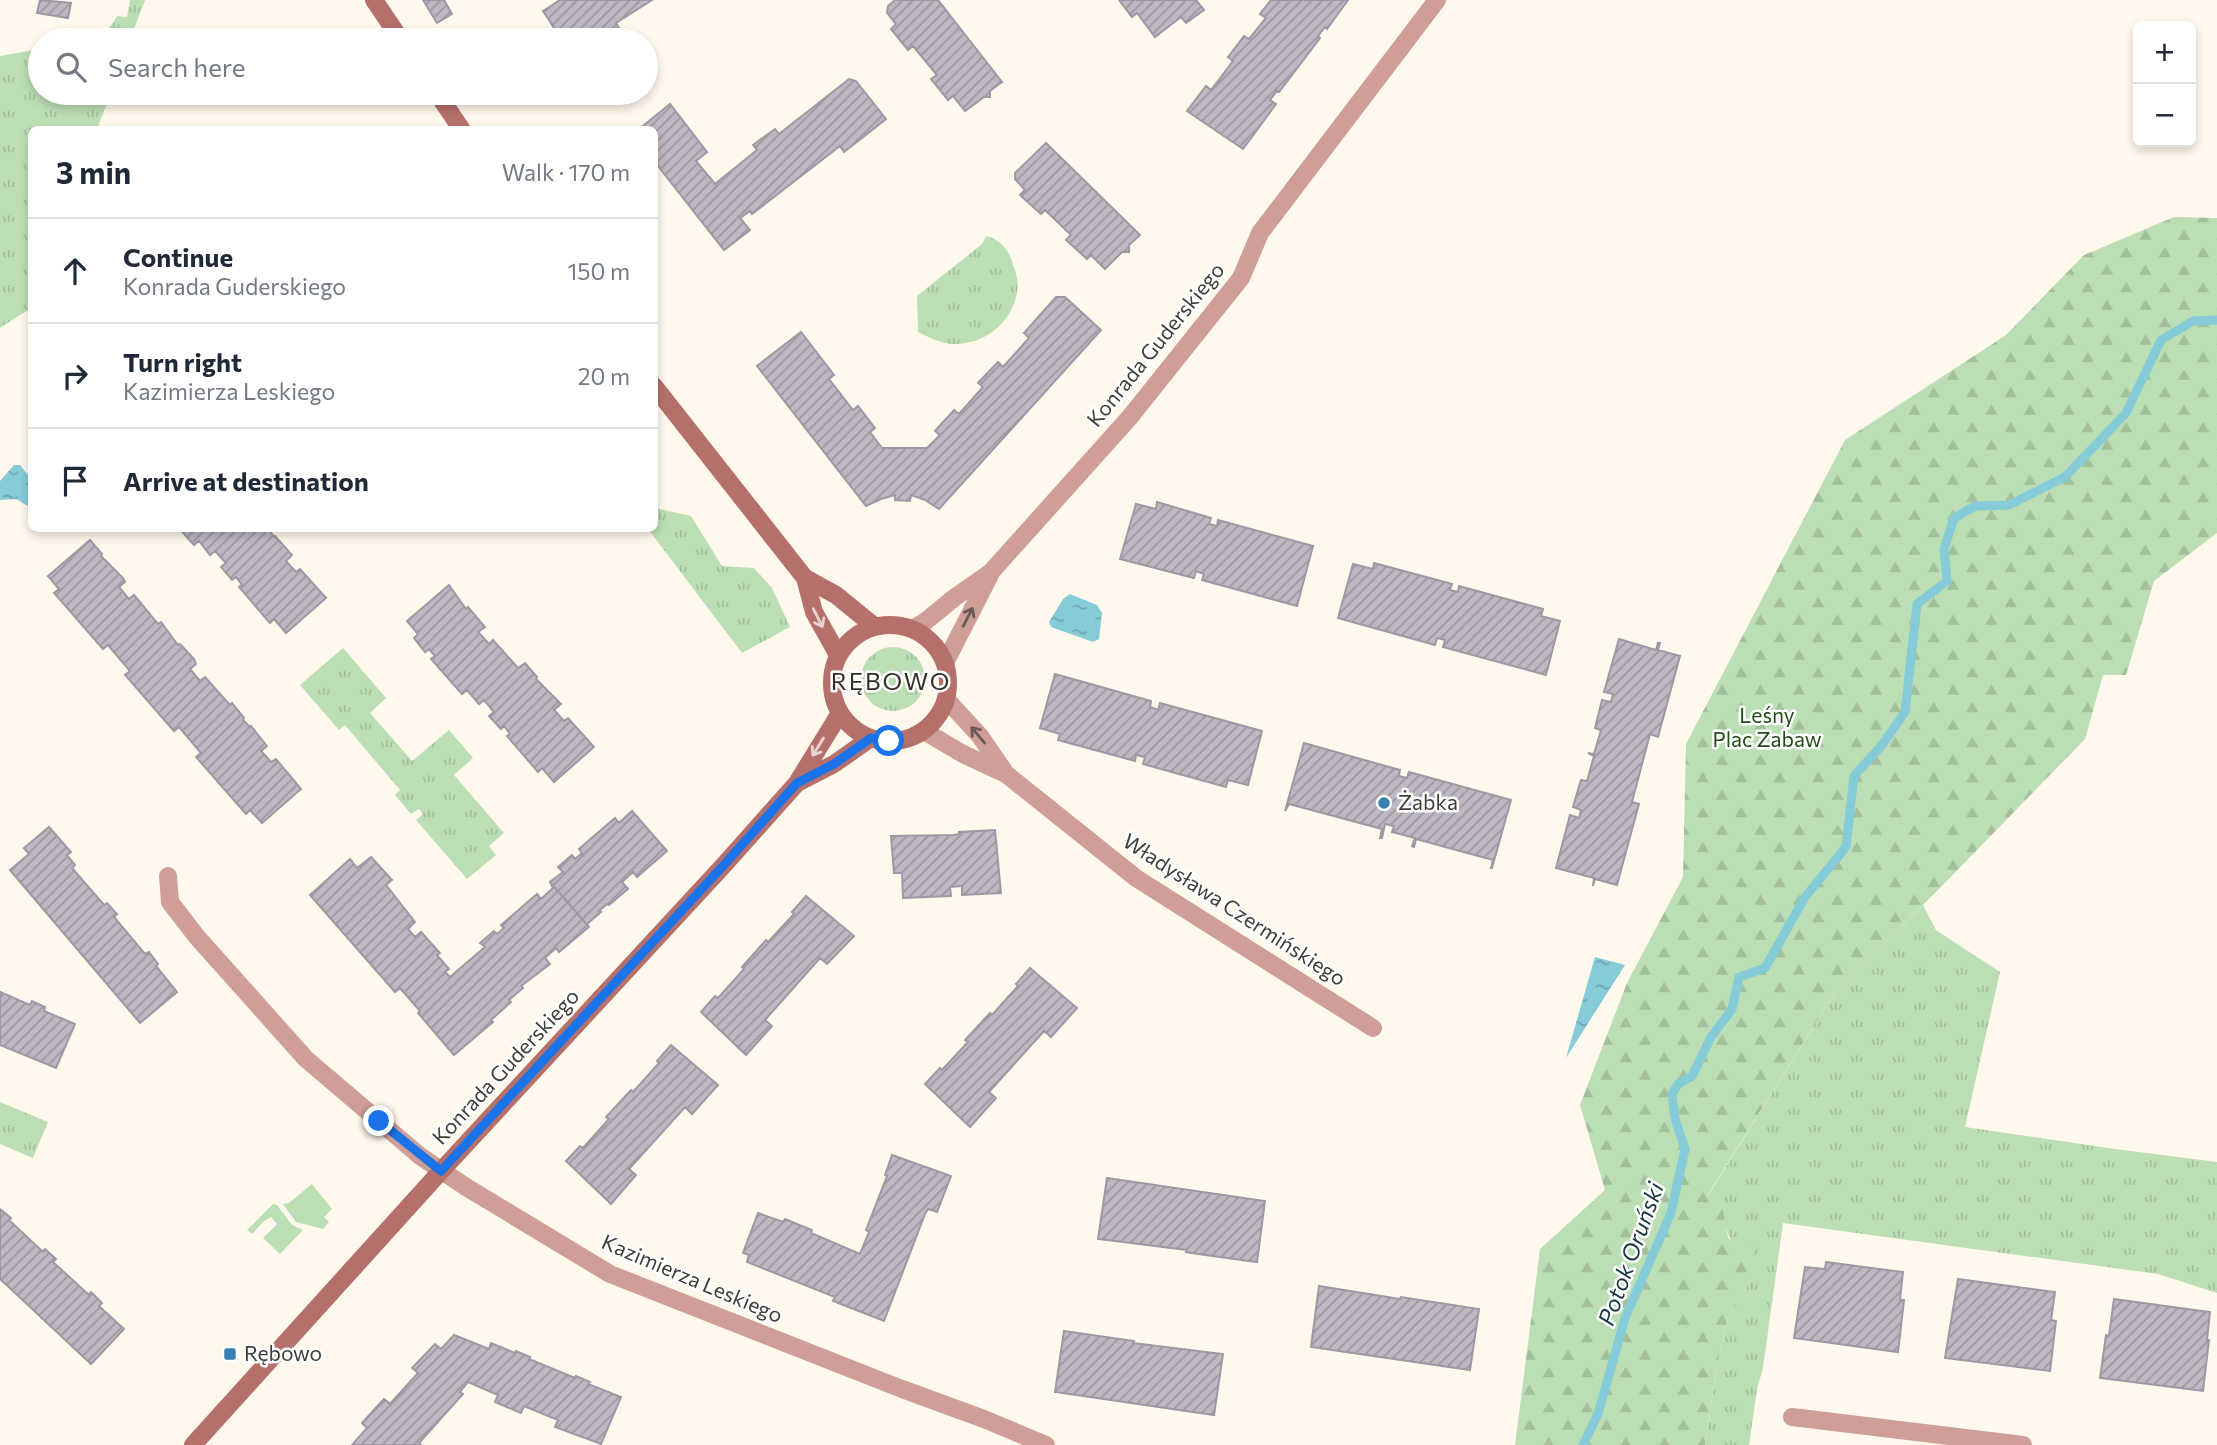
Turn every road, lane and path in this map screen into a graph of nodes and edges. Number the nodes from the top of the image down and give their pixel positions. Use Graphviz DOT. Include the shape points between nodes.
graph roads {
  1 [pos="374,0"];
  2 [pos="1437,0"];
  3 [pos="393,28"];
  4 [pos="445,105"];
  5 [pos="459,126"];
  6 [pos="658,391"];
  7 [pos="991,572"];
  8 [pos="805,578"];
  9 [pos="874,626"];
  10 [pos="912,629"];
  11 [pos="838,655"];
  12 [pos="945,663"];
  13 [pos="946,699"];
  14 [pos="840,713"];
  15 [pos="924,730"];
  16 [pos="871,738"];
  17 [pos="1006,774"];
  18 [pos="797,783"];
  19 [pos="167,876"];
  20 [pos="1373,1028"];
  21 [pos="441,1171"];
  22 [pos="1792,1417"];
  23 [pos="192,1445"];
  24 [pos="1046,1445"];
  25 [pos="2023,1445"];
  1 -- 3 [label="street"];
  2 -- 7 [label="street, Konrada Guderskiego" via="1260,233 1241,278 1130,417"];
  4 -- 5 [label="street"];
  6 -- 8 [label="street"];
  7 -- 10 [label="street, Konrada Guderskiego"];
  12 -- 7 [label="street, Konrada Guderskiego, one-way"];
  8 -- 9 [label="street" via="836,595"];
  8 -- 11 [label="street, one-way" via="814,612"];
  9 -- 10 [label="street"];
  9 -- 11 [label="street" via="853,637"];
  10 -- 12 [label="street" via="932,642"];
  11 -- 14 [label="street" via="832,694"];
  12 -- 13 [label="street"];
  13 -- 15 [label="street"];
  17 -- 13 [label="street, Władysława Czermińskiego, one-way"];
  14 -- 16 [label="street" via="853,728"];
  14 -- 18 [label="street, Konrada Guderskiego, one-way"];
  15 -- 16 [label="street" via="907,739"];
  15 -- 17 [label="street, Władysława Czermińskiego"];
  16 -- 18 [label="street, Konrada Guderskiego"];
  17 -- 20 [label="street, Władysława Czermińskiego" via="1136,878"];
  18 -- 21 [label="street, Konrada Guderskiego"];
  19 -- 21 [label="street, Kazimierza Leskiego" via="170,902 306,1059"];
  21 -- 23 [label="street, Konrada Guderskiego"];
  21 -- 24 [label="street, Kazimierza Leskiego" via="610,1274"];
  22 -- 25 [label="street"];
}
